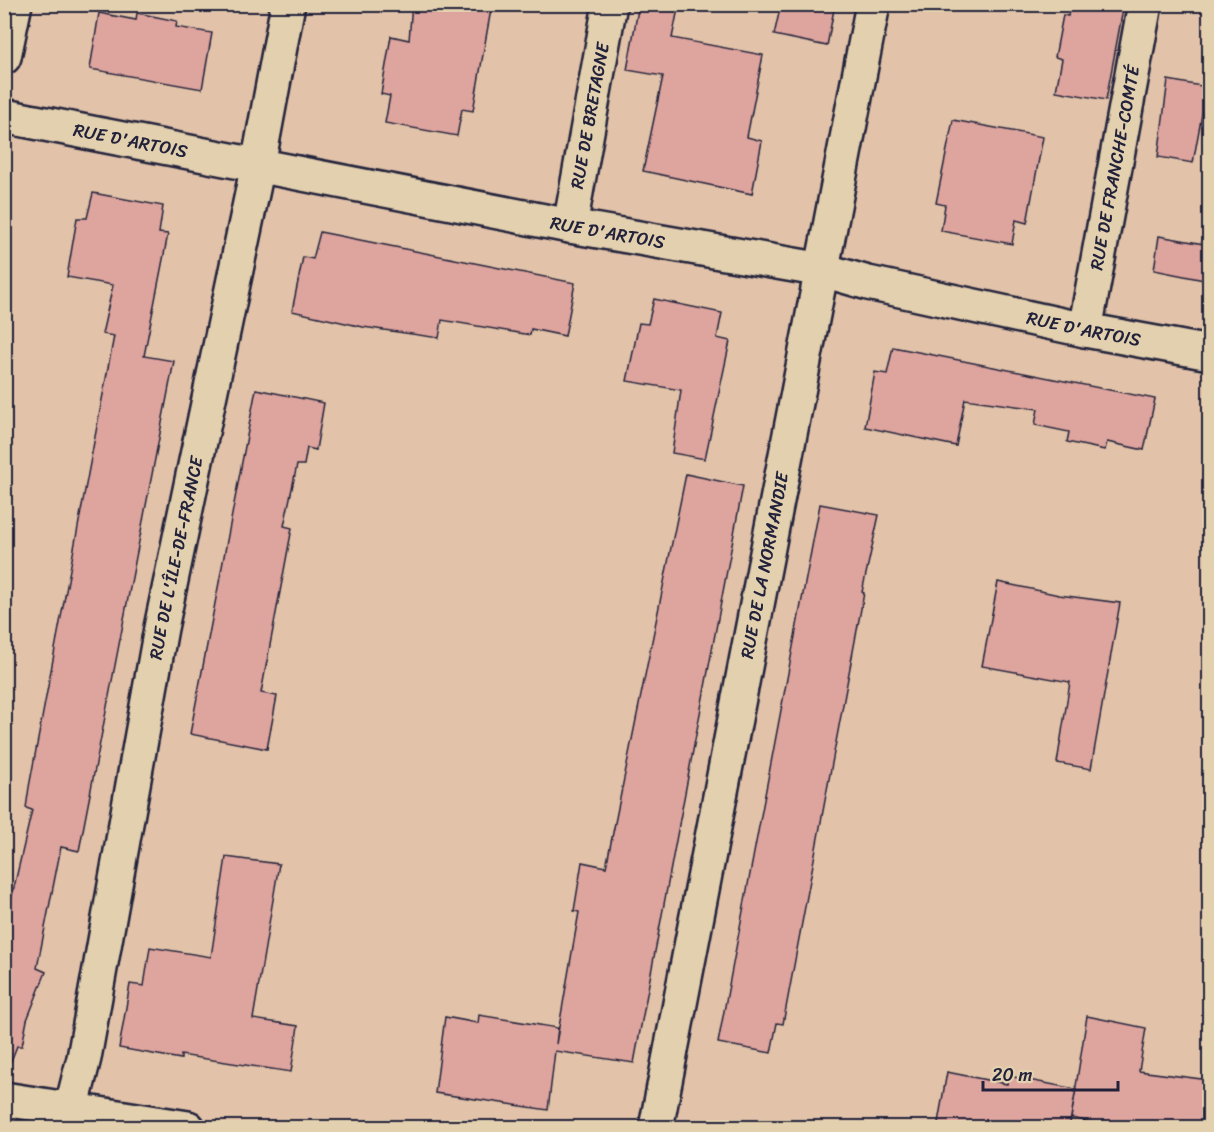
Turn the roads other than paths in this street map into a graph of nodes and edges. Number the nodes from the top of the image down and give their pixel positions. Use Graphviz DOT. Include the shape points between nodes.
graph roads {
  1 [pos="15,4"];
  2 [pos="288,4"];
  3 [pos="610,4"];
  4 [pos="873,4"];
  5 [pos="1145,4"];
  6 [pos="4,57"];
  7 [pos="4,116"];
  8 [pos="258,165"];
  9 [pos="570,226"];
  10 [pos="823,270"];
  11 [pos="1085,330"];
  12 [pos="1209,353"];
  13 [pos="4,1099"];
  14 [pos="71,1110"];
  15 [pos="188,1128"];
  16 [pos="656,1128"];
  1 -- 6 [label="street"];
  2 -- 8 [label="street, RUE DE L'ÎLE-DE-FRANCE"];
  3 -- 9 [label="street, RUE DE BRETAGNE"];
  4 -- 10 [label="street, RUE DE LA NORMANDIE"];
  5 -- 11 [label="street, RUE DE FRANCHE-COMTÉ"];
  7 -- 8 [label="street, RUE D'ARTOIS"];
  8 -- 9 [label="street, RUE D'ARTOIS"];
  8 -- 14 [label="street, RUE DE L'ÎLE-DE-FRANCE" via="161,628 84,1058"];
  9 -- 10 [label="street, RUE D'ARTOIS"];
  10 -- 11 [label="street, RUE D'ARTOIS"];
  10 -- 16 [label="street, RUE DE LA NORMANDIE"];
  11 -- 12 [label="street, RUE D'ARTOIS"];
  13 -- 14 [label="street"];
  14 -- 15 [label="street"];
}
